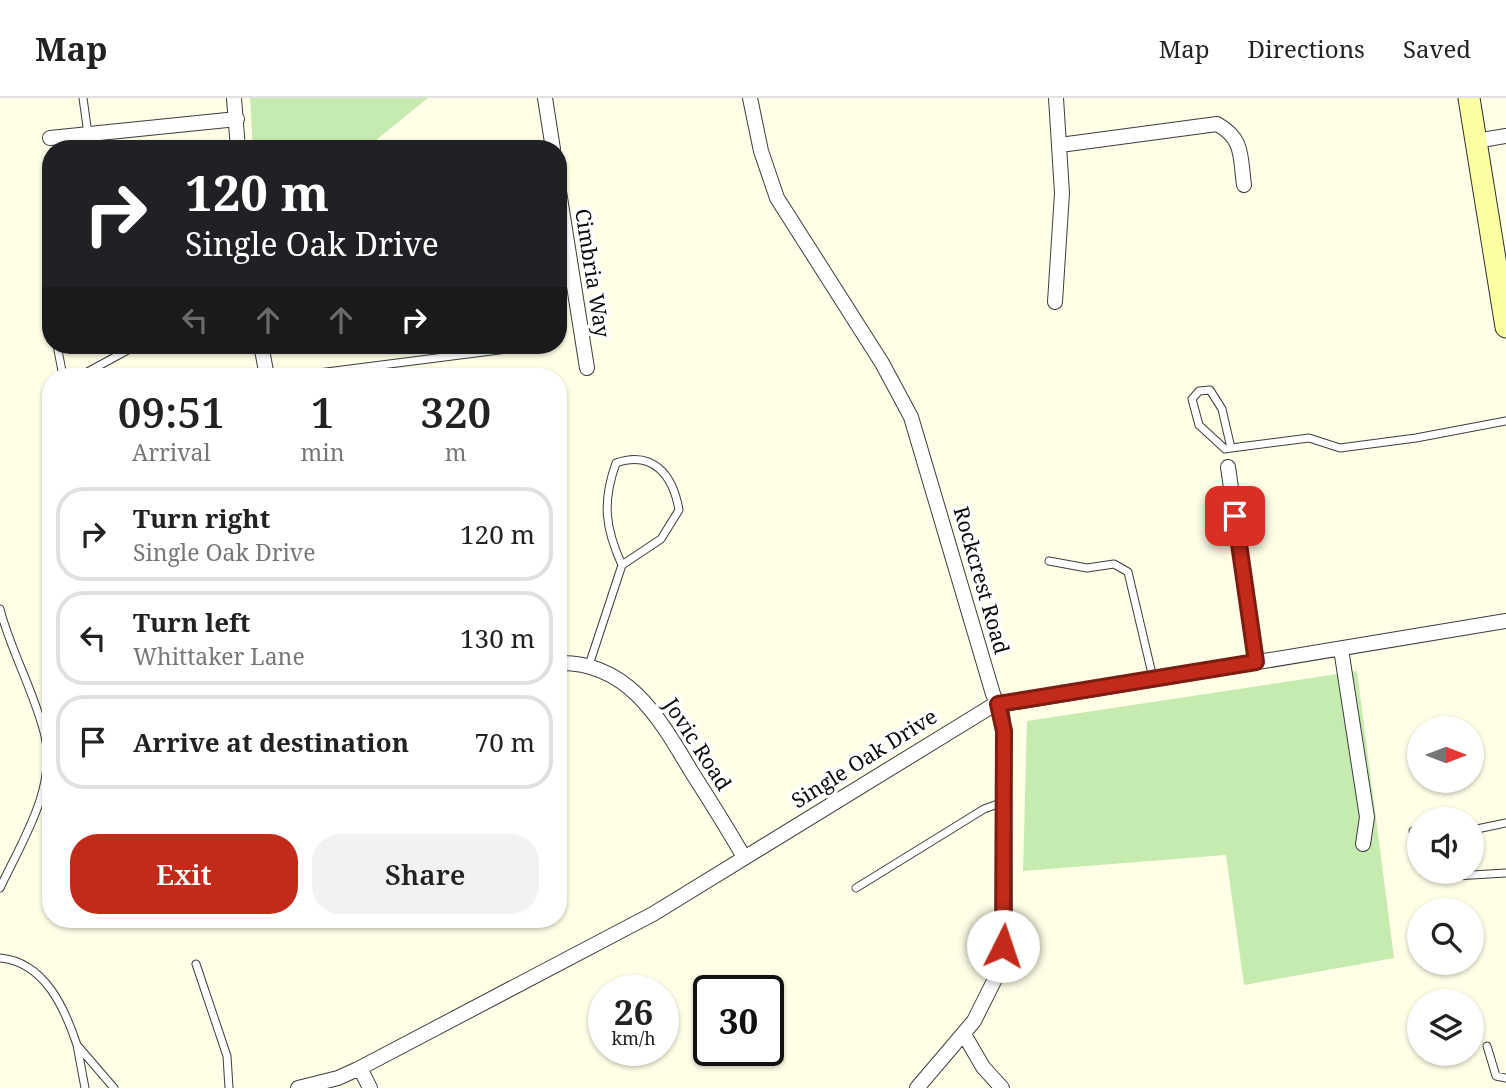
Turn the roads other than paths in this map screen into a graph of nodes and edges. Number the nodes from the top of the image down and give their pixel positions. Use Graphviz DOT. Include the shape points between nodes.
graph roads {
  1 [pos="83,98"];
  2 [pos="234,98"];
  3 [pos="545,98"];
  4 [pos="750,98"];
  5 [pos="1056,98"];
  6 [pos="1469,98"];
  7 [pos="237,119"];
  8 [pos="88,134"];
  9 [pos="1506,136"];
  10 [pos="50,138"];
  11 [pos="238,140"];
  12 [pos="551,140"];
  13 [pos="1476,141"];
  14 [pos="1060,145"];
  15 [pos="1244,185"];
  16 [pos="567,242"];
  17 [pos="1055,302"];
  18 [pos="1506,327"];
  19 [pos="120,354"];
  20 [pos="468,354"];
  21 [pos="95,368"];
  22 [pos="358,368"];
  23 [pos="587,368"];
  24 [pos="1506,421"];
  25 [pos="1231,448"];
  26 [pos="1228,467"];
  27 [pos="1049,561"];
  28 [pos="622,565"];
  29 [pos="0,609"];
  30 [pos="1506,621"];
  31 [pos="1341,649"];
  32 [pos="1256,662"];
  33 [pos="567,664"];
  34 [pos="589,665"];
  35 [pos="1153,678"];
  36 [pos="998,704"];
  37 [pos="42,726"];
  38 [pos="42,788"];
  39 [pos="1006,801"];
  40 [pos="1506,823"];
  41 [pos="1484,828"];
  42 [pos="1363,844"];
  43 [pos="744,857"];
  44 [pos="1506,873"];
  45 [pos="1484,874"];
  46 [pos="0,888"];
  47 [pos="856,888"];
  48 [pos="0,958"];
  49 [pos="196,964"];
  50 [pos="965,1036"];
  51 [pos="77,1045"];
  52 [pos="1487,1046"];
  53 [pos="360,1068"];
  54 [pos="1506,1078"];
  55 [pos="85,1088"];
  56 [pos="114,1088"];
  57 [pos="229,1088"];
  58 [pos="298,1088"];
  59 [pos="370,1088"];
  60 [pos="917,1088"];
  61 [pos="1002,1088"];
  1 -- 8 [label="lane"];
  2 -- 7 [label="street"];
  3 -- 12 [label="street"];
  4 -- 36 [label="street, Rockcrest Road" via="777,198 887,371 916,430"];
  5 -- 14 [label="street"];
  6 -- 13 [label="street"];
  7 -- 8 [label="street"];
  7 -- 11 [label="street"];
  8 -- 10 [label="street"];
  9 -- 13 [label="street"];
  13 -- 18 [label="street"];
  14 -- 15 [label="street" via="1217,124 1233,132"];
  14 -- 17 [label="street" via="1062,193"];
  16 -- 23 [label="street, Cimbria Way"];
  19 -- 21 [label="lane"];
  20 -- 22 [label="lane"];
  24 -- 25 [label="lane" via="1340,448 1309,438"];
  25 -- 25 [label="lane" via="1225,449 1199,425 1192,399 1199,391 1210,390 1216,396"];
  26 -- 32 [label="street"];
  27 -- 35 [label="lane" via="1087,568 1114,564 1128,572"];
  28 -- 28 [label="lane" via="608,535 606,507 616,463 642,458 657,463 667,477 679,510 661,539"];
  28 -- 34 [label="lane"];
  29 -- 37 [label="lane"];
  30 -- 31 [label="street, Single Oak Drive"];
  31 -- 32 [label="street, Single Oak Drive"];
  31 -- 42 [label="street" via="1367,817"];
  32 -- 35 [label="street, Single Oak Drive"];
  33 -- 34 [label="street, Jovic Road"];
  34 -- 43 [label="street, Jovic Road" via="624,683 653,710"];
  35 -- 36 [label="street, Single Oak Drive"];
  36 -- 39 [label="street, Rockcrest Road" via="1004,723"];
  36 -- 43 [label="street, Single Oak Drive"];
  38 -- 46 [label="lane" via="38,808"];
  39 -- 47 [label="lane" via="984,809"];
  39 -- 50 [label="street, Rockcrest Road" via="1001,961 986,1001"];
  40 -- 41 [label="lane"];
  43 -- 53 [label="street, Single Oak Drive" via="625,929"];
  44 -- 45 [label="lane"];
  48 -- 51 [label="lane" via="29,969 51,988"];
  49 -- 57 [label="lane" via="228,1056"];
  50 -- 60 [label="street, Rockcrest Road"];
  50 -- 61 [label="street"];
  51 -- 55 [label="lane"];
  51 -- 56 [label="lane"];
  52 -- 54 [label="lane" via="1491,1068 1496,1076"];
  53 -- 58 [label="street, Single Oak Drive"];
  53 -- 59 [label="street"];
}
